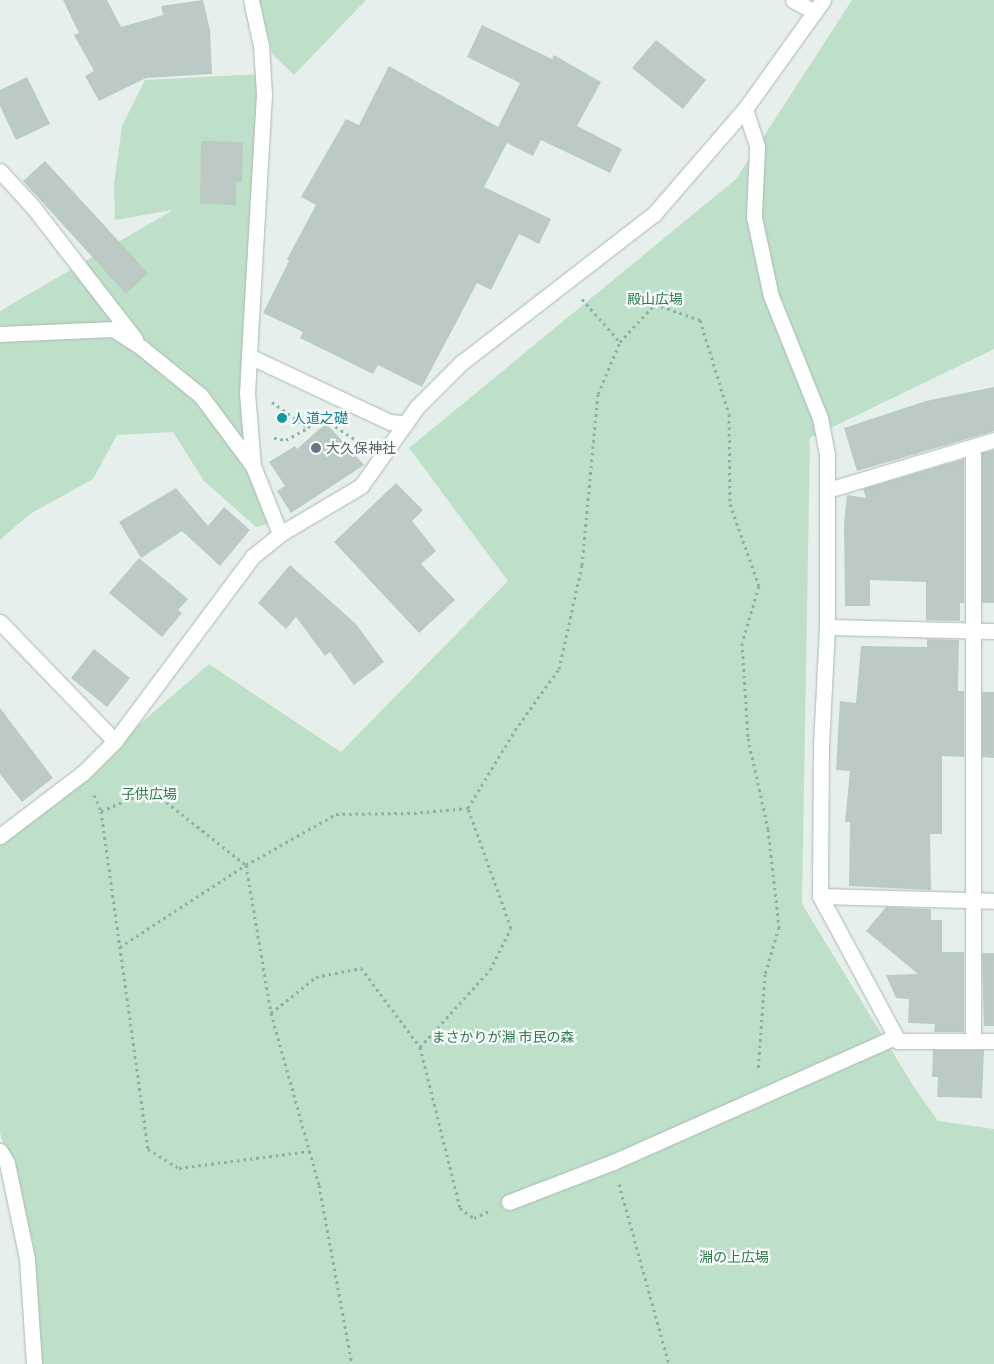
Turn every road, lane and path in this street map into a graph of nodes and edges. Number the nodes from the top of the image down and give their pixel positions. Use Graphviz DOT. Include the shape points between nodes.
graph roads {
  1 [pos="250,0"];
  2 [pos="793,0"];
  3 [pos="819,6"];
  4 [pos="745,109"];
  5 [pos="0,170"];
  6 [pos="566,281"];
  7 [pos="0,334"];
  8 [pos="620,342"];
  9 [pos="142,348"];
  10 [pos="250,356"];
  11 [pos="406,423"];
  12 [pos="308,428"];
  13 [pos="252,434"];
  14 [pos="994,440"];
  15 [pos="973,448"];
  16 [pos="253,466"];
  17 [pos="828,490"];
  18 [pos="280,534"];
  19 [pos="0,622"];
  20 [pos="827,628"];
  21 [pos="973,631"];
  22 [pos="994,631"];
  23 [pos="115,741"];
  24 [pos="84,772"];
  25 [pos="468,808"];
  26 [pos="101,811"];
  27 [pos="0,836"];
  28 [pos="246,865"];
  29 [pos="820,896"];
  30 [pos="973,900"];
  31 [pos="994,901"];
  32 [pos="120,947"];
  33 [pos="271,1013"];
  34 [pos="896,1037"];
  35 [pos="973,1041"];
  36 [pos="994,1041"];
  37 [pos="420,1047"];
  38 [pos="768,1094"];
  39 [pos="0,1151"];
  40 [pos="310,1151"];
  41 [pos="613,1162"];
  42 [pos="509,1202"];
  43 [pos="34,1364"];
  44 [pos="352,1364"];
  45 [pos="669,1364"];
  1 -- 10 [label="street" via="261,46 264,94"];
  2 -- 3 [label="street"];
  3 -- 4 [label="street"];
  4 -- 6 [label="street" via="654,214"];
  4 -- 17 [label="street" via="757,147 754,217 771,296 820,418 827,455"];
  5 -- 9 [label="street" via="33,207"];
  6 -- 8 [label="path"];
  6 -- 11 [label="street" via="461,363 417,407"];
  7 -- 9 [label="street" via="113,329"];
  8 -- 25 [label="path" via="598,394 582,565 559,669 515,730"];
  8 -- 38 [label="path" via="655,304 700,320 729,414 730,504 759,586 742,643 747,728 768,829 779,927 764,974 757,1069"];
  9 -- 16 [label="street" via="201,396"];
  10 -- 11 [label="street" via="390,422"];
  10 -- 13 [label="street" via="247,393"];
  11 -- 18 [label="street" via="361,486"];
  12 -- 13 [label="path" via="286,440"];
  13 -- 16 [label="street"];
  14 -- 15 [label="street"];
  15 -- 17 [label="street"];
  15 -- 21 [label="street"];
  16 -- 18 [label="street"];
  17 -- 20 [label="street"];
  18 -- 23 [label="street" via="252,557"];
  19 -- 23 [label="street"];
  20 -- 21 [label="street"];
  20 -- 29 [label="street" via="821,744"];
  21 -- 22 [label="street"];
  21 -- 30 [label="street"];
  23 -- 24 [label="street"];
  24 -- 26 [label="path"];
  24 -- 27 [label="street"];
  25 -- 28 [label="path" via="414,813 336,814"];
  25 -- 37 [label="path" via="511,928 490,970"];
  26 -- 28 [label="path" via="151,790"];
  26 -- 32 [label="path"];
  28 -- 32 [label="path"];
  28 -- 33 [label="path"];
  29 -- 30 [label="street"];
  29 -- 34 [label="street"];
  30 -- 31 [label="street"];
  30 -- 35 [label="street"];
  32 -- 40 [label="path" via="148,1149 179,1168"];
  33 -- 37 [label="path" via="316,977 361,968"];
  33 -- 40 [label="path"];
  34 -- 35 [label="street" via="898,1041"];
  34 -- 38 [label="street"];
  35 -- 36 [label="street"];
  37 -- 42 [label="path" via="460,1208 474,1218"];
  38 -- 41 [label="street"];
  39 -- 43 [label="street" via="7,1163 27,1259"];
  40 -- 44 [label="path"];
  41 -- 42 [label="street"];
  41 -- 45 [label="path"];
}
